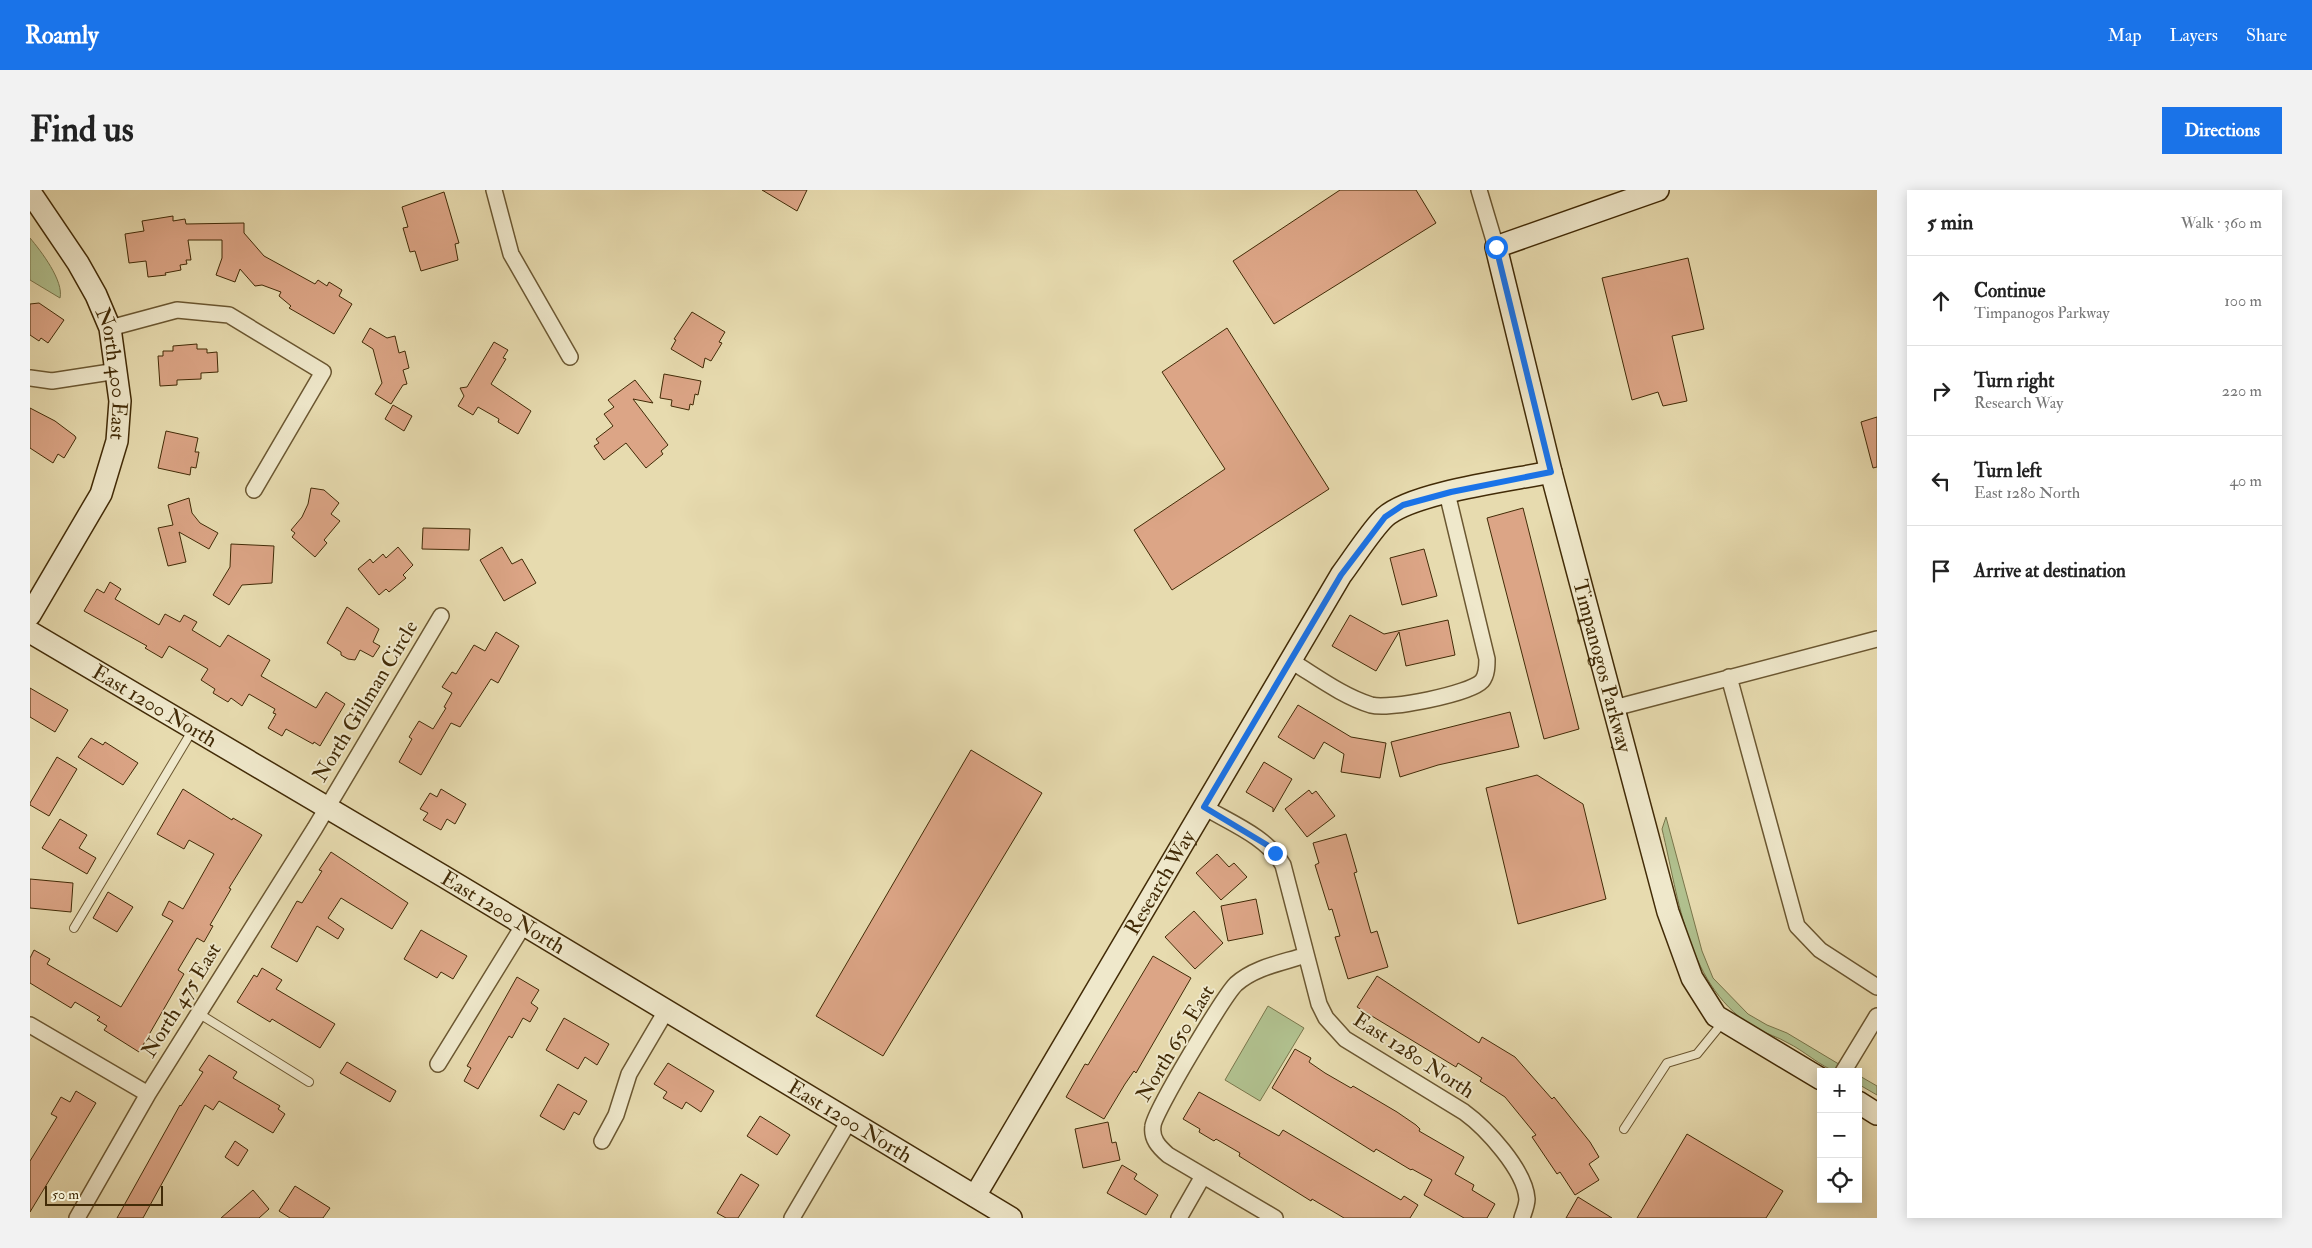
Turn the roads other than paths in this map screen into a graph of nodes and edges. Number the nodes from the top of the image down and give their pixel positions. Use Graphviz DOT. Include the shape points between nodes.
graph roads {
  1 [pos="494,190"];
  2 [pos="1480,190"];
  3 [pos="1658,190"];
  4 [pos="30,192"];
  5 [pos="1496,247"];
  6 [pos="110,328"];
  7 [pos="570,357"];
  8 [pos="117,371"];
  9 [pos="30,378"];
  10 [pos="1551,472"];
  11 [pos="254,490"];
  12 [pos="1447,493"];
  13 [pos="30,614"];
  14 [pos="441,616"];
  15 [pos="30,632"];
  16 [pos="1877,639"];
  17 [pos="1290,660"];
  18 [pos="1729,677"];
  19 [pos="1614,708"];
  20 [pos="193,729"];
  21 [pos="1204,807"];
  22 [pos="327,809"];
  23 [pos="523,926"];
  24 [pos="74,928"];
  25 [pos="1306,955"];
  26 [pos="1877,987"];
  27 [pos="666,1011"];
  28 [pos="198,1013"];
  29 [pos="1877,1016"];
  30 [pos="1724,1021"];
  31 [pos="30,1025"];
  32 [pos="438,1064"];
  33 [pos="1845,1068"];
  34 [pos="1817,1077"];
  35 [pos="309,1082"];
  36 [pos="148,1094"];
  37 [pos="1862,1105"];
  38 [pos="1877,1114"];
  39 [pos="849,1121"];
  40 [pos="1624,1128"];
  41 [pos="602,1141"];
  42 [pos="1204,1176"];
  43 [pos="975,1196"];
  44 [pos="76,1218"];
  45 [pos="792,1218"];
  46 [pos="1011,1218"];
  47 [pos="1179,1218"];
  48 [pos="1274,1218"];
  49 [pos="1522,1218"];
  1 -- 7 [label="street" via="511,254"];
  2 -- 5 [label="street, Timpanogos Parkway"];
  3 -- 5 [label="street"];
  4 -- 6 [label="street, North 400 East" via="78,263"];
  5 -- 10 [label="street, Timpanogos Parkway"];
  6 -- 8 [label="street, North 400 East"];
  6 -- 11 [label="street" via="177,310 229,315 323,372"];
  8 -- 9 [label="street" via="52,381"];
  8 -- 13 [label="street, North 400 East" via="120,401 117,441 101,494"];
  10 -- 12 [label="street, Research Way"];
  10 -- 19 [label="street, Timpanogos Parkway"];
  12 -- 17 [label="street, Research Way" via="1403,505 1385,517 1341,575"];
  12 -- 17 [label="street" via="1487,659 1485,676 1481,681 1466,690 1411,704 1374,706 1348,695"];
  14 -- 22 [label="street, North Gillman Circle"];
  15 -- 20 [label="street, East 1200 North"];
  16 -- 18 [label="street"];
  17 -- 21 [label="street, Research Way"];
  18 -- 19 [label="street"];
  18 -- 26 [label="street" via="1797,926 1820,950"];
  19 -- 30 [label="street, Timpanogos Parkway" via="1668,912 1692,978 1716,1016"];
  20 -- 22 [label="street, East 1200 North"];
  20 -- 24 [label="lane"];
  21 -- 25 [label="street, East 1280 North" via="1267,845 1277,856 1283,866"];
  21 -- 43 [label="street, Research Way"];
  22 -- 23 [label="street, East 1200 North"];
  22 -- 28 [label="street, North 475 East"];
  23 -- 27 [label="street, East 1200 North"];
  23 -- 32 [label="street"];
  25 -- 42 [label="street, North 650 East" via="1259,969 1234,986 1156,1116 1153,1136 1158,1146"];
  25 -- 49 [label="street, East 1280 North" via="1319,1004 1336,1030 1481,1124 1519,1175 1526,1191"];
  27 -- 39 [label="street, East 1200 North"];
  27 -- 41 [label="street" via="629,1074 616,1115"];
  28 -- 35 [label="lane"];
  28 -- 36 [label="street, North 475 East"];
  29 -- 33 [label="street"];
  30 -- 34 [label="street, Timpanogos Parkway"];
  30 -- 40 [label="lane" via="1698,1054 1666,1063"];
  31 -- 36 [label="street"];
  36 -- 44 [label="street, North 475 East"];
  37 -- 38 [label="street"];
  39 -- 43 [label="street, East 1200 North"];
  39 -- 45 [label="street"];
  42 -- 47 [label="street"];
  42 -- 48 [label="street, North 650 East"];
  43 -- 46 [label="street, East 1200 North"];
}
